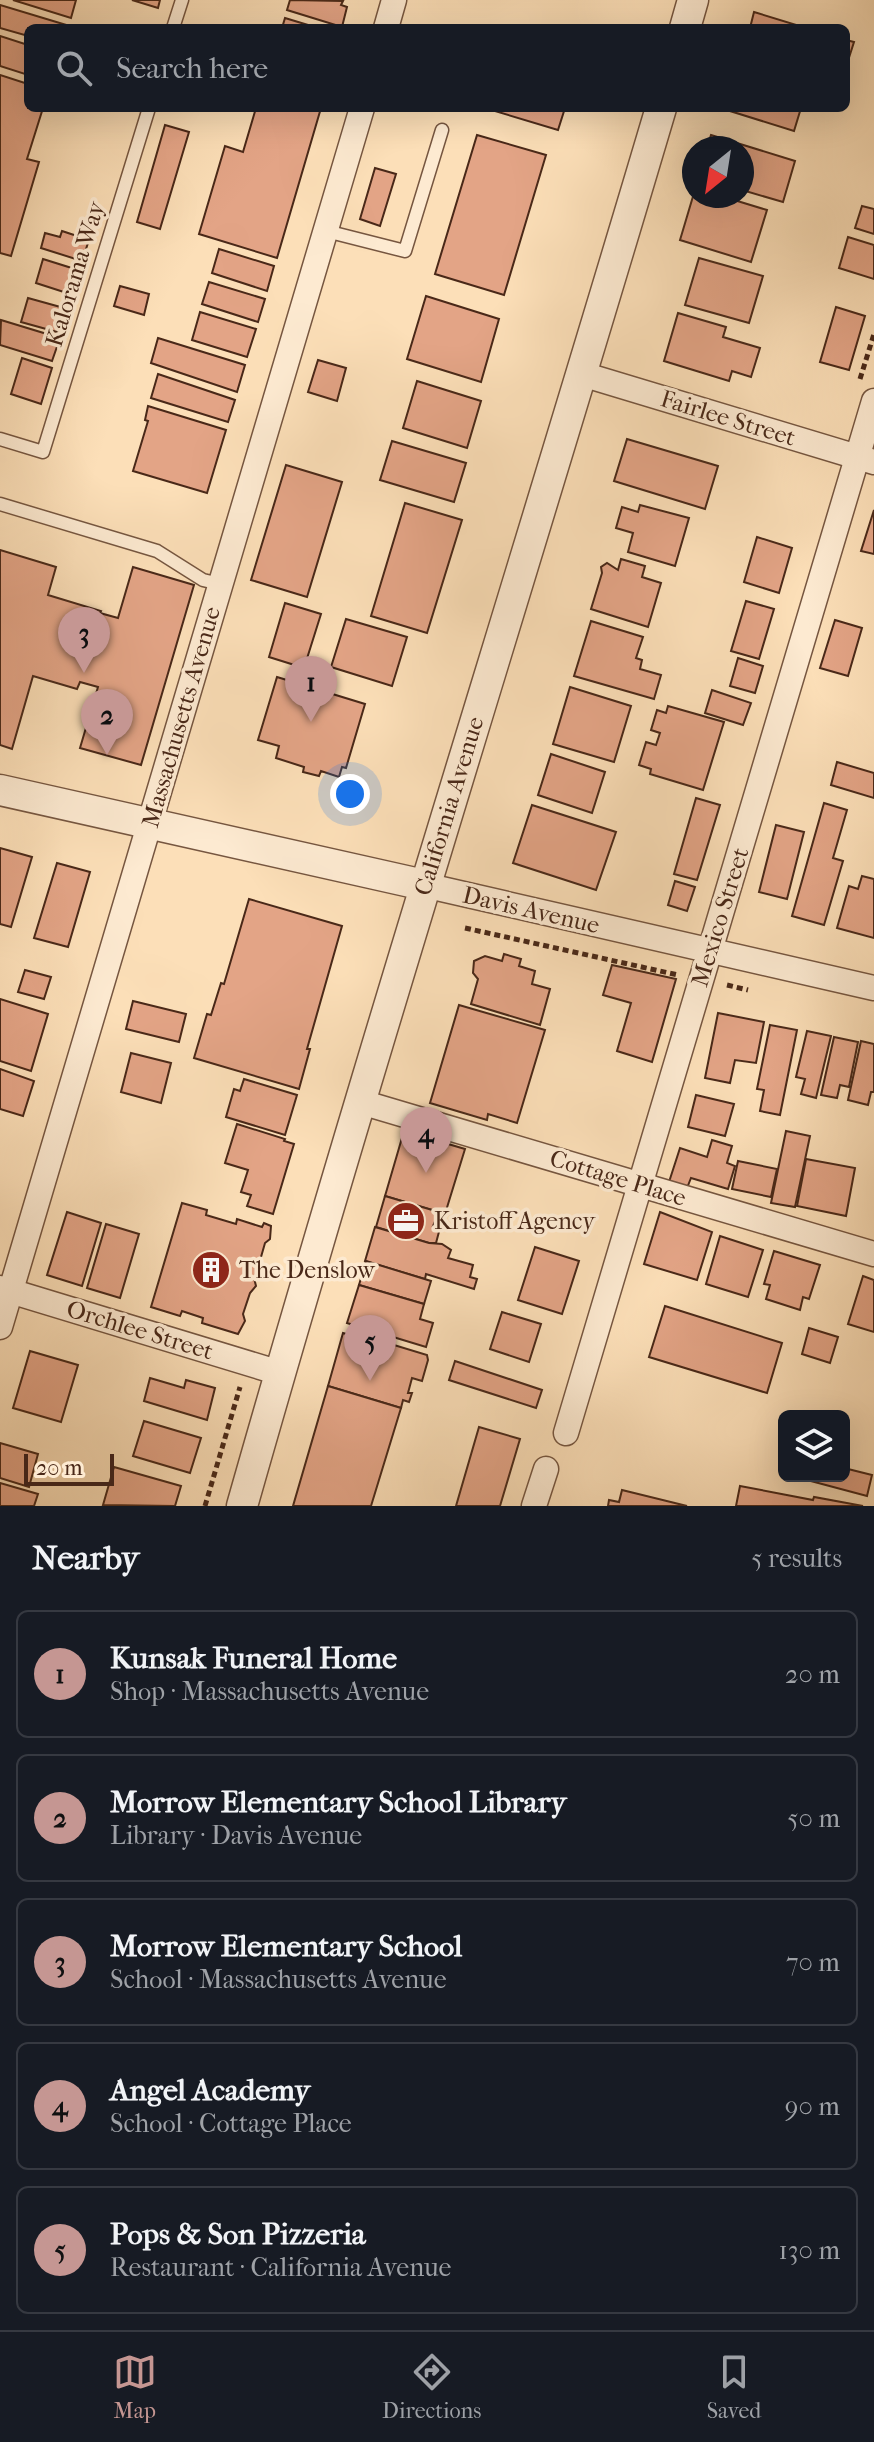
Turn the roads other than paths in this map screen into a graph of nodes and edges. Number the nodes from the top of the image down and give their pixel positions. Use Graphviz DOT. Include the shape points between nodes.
graph roads {
  1 [pos="182,0"];
  2 [pos="394,0"];
  3 [pos="693,0"];
  4 [pos="174,24"];
  5 [pos="387,24"];
  6 [pos="686,24"];
  7 [pos="148,112"];
  8 [pos="361,112"];
  9 [pos="660,112"];
  10 [pos="442,130"];
  11 [pos="326,231"];
  12 [pos="582,374"];
  13 [pos="874,401"];
  14 [pos="0,439"];
  15 [pos="866,460"];
  16 [pos="0,504"];
  17 [pos="220,584"];
  18 [pos="0,790"];
  19 [pos="149,823"];
  20 [pos="424,885"];
  21 [pos="710,951"];
  22 [pos="874,988"];
  23 [pos="361,1102"];
  24 [pos="640,1185"];
  25 [pos="874,1254"];
  26 [pos="5,1289"];
  27 [pos="0,1327"];
  28 [pos="280,1373"];
  29 [pos="566,1433"];
  30 [pos="546,1469"];
  31 [pos="242,1506"];
  32 [pos="534,1506"];
  1 -- 4 [label="lane"];
  2 -- 5 [label="street"];
  3 -- 6 [label="street"];
  7 -- 14 [label="lane, Kalorama Way" via="43,452"];
  8 -- 11 [label="street, Massachusetts Avenue"];
  9 -- 12 [label="street, California Avenue"];
  10 -- 11 [label="lane" via="405,251"];
  11 -- 17 [label="street, Massachusetts Avenue"];
  12 -- 15 [label="street, Fairlee Street"];
  12 -- 20 [label="street, California Avenue"];
  13 -- 15 [label="street, Mexico Street"];
  15 -- 21 [label="street, Mexico Street"];
  16 -- 17 [label="lane" via="157,551 203,580"];
  17 -- 19 [label="street, Massachusetts Avenue"];
  18 -- 19 [label="street, Davis Avenue"];
  19 -- 20 [label="street, Davis Avenue"];
  19 -- 26 [label="street, Massachusetts Avenue"];
  20 -- 21 [label="street, Davis Avenue"];
  20 -- 23 [label="street, California Avenue"];
  21 -- 22 [label="street, Davis Avenue"];
  21 -- 24 [label="street, Mexico Street"];
  23 -- 24 [label="street, Cottage Place"];
  23 -- 28 [label="street, California Avenue"];
  24 -- 25 [label="street, Cottage Place"];
  24 -- 29 [label="street, Mexico Street"];
  26 -- 27 [label="street, Massachusetts Avenue"];
  26 -- 28 [label="street, Orchlee Street"];
  28 -- 31 [label="street, California Avenue"];
  30 -- 32 [label="street"];
}
